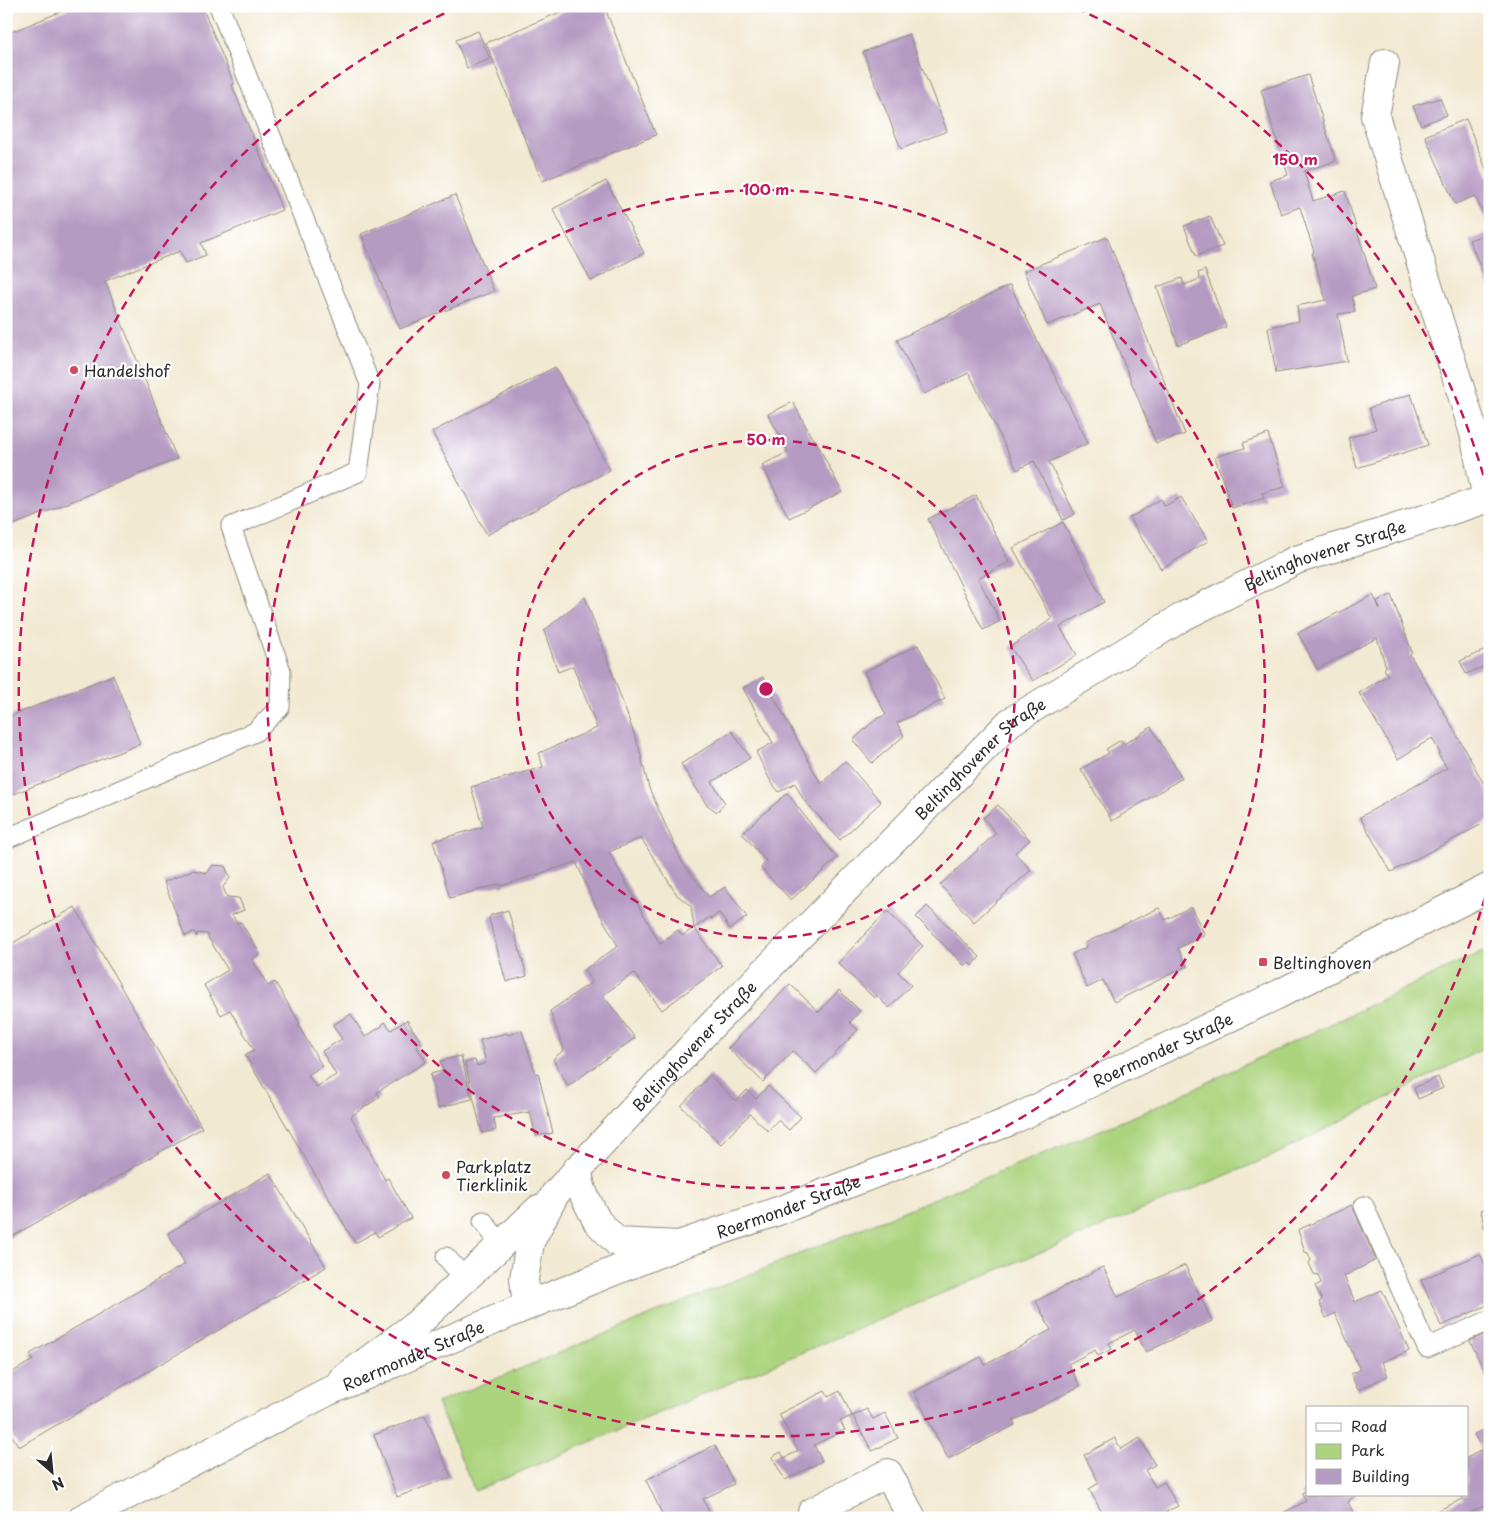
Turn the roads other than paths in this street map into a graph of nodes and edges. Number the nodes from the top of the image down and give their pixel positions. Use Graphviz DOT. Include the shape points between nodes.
graph roads {
  1 [pos="219,6"];
  2 [pos="1384,63"];
  3 [pos="1488,498"];
  4 [pos="6,839"];
  5 [pos="1490,887"];
  6 [pos="577,1169"];
  7 [pos="555,1194"];
  8 [pos="1364,1206"];
  9 [pos="483,1221"];
  10 [pos="501,1244"];
  11 [pos="679,1245"];
  12 [pos="446,1257"];
  13 [pos="465,1279"];
  14 [pos="527,1306"];
  15 [pos="1490,1320"];
  16 [pos="327,1392"];
  17 [pos="83,1518"];
  18 [pos="815,1518"];
  19 [pos="912,1518"];
  1 -- 4 [label="lane" via="370,384 358,472 230,527 281,672 280,707 255,732"];
  2 -- 3 [label="street, Beltinghovener Straße" via="1375,116 1474,433"];
  3 -- 6 [label="street, Beltinghovener Straße" via="1296,560 1184,616 1010,722 713,1024"];
  5 -- 11 [label="street, Roermonder Straße" via="1275,996 1008,1122 781,1210"];
  6 -- 7 [label="street, Beltinghovener Straße"];
  6 -- 11 [label="street" via="582,1191 597,1222 617,1242"];
  7 -- 10 [label="street, Beltinghovener Straße"];
  7 -- 14 [label="street, Beltinghovener Straße" via="530,1242 524,1279"];
  8 -- 15 [label="lane" via="1427,1348"];
  9 -- 10 [label="lane"];
  10 -- 13 [label="street, Beltinghovener Straße"];
  11 -- 14 [label="street, Roermonder Straße"];
  12 -- 13 [label="lane"];
  13 -- 16 [label="street, Beltinghovener Straße" via="418,1323"];
  14 -- 16 [label="street, Roermonder Straße"];
  16 -- 17 [label="street, Roermonder Straße"];
  18 -- 19 [label="street" via="812,1512 888,1473"];
}
